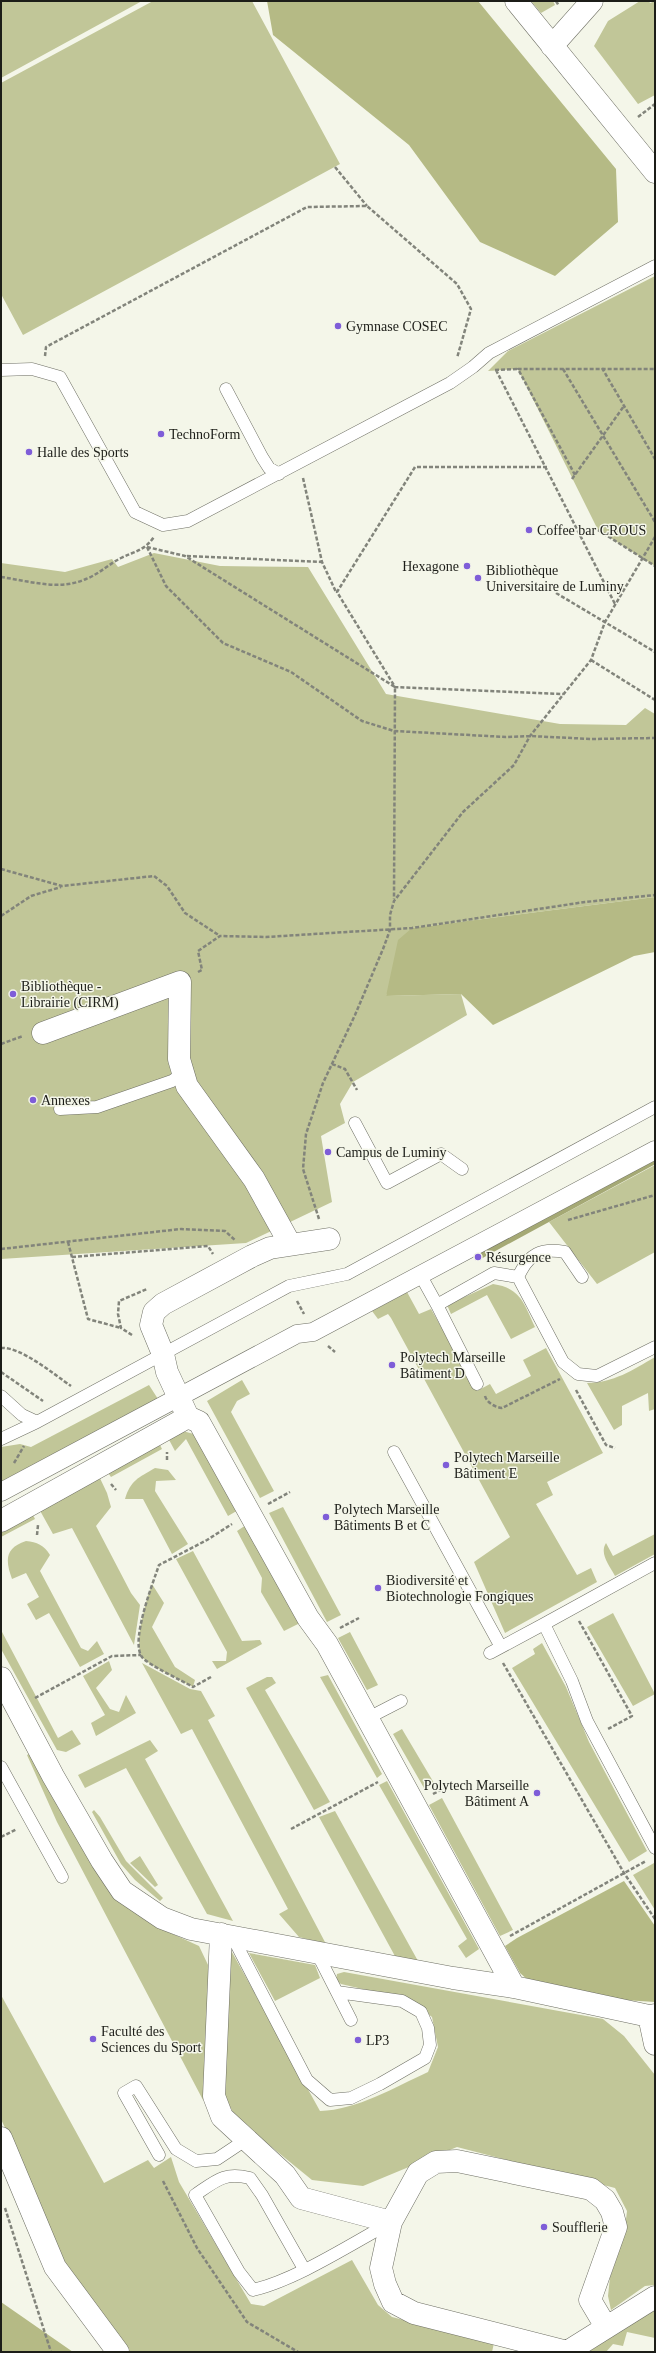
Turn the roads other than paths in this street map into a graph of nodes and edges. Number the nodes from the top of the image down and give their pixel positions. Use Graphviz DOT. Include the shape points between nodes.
graph roads {
  1 [pos="516,1"];
  2 [pos="592,1"];
  3 [pos="552,46"];
  4 [pos="655,172"];
  5 [pos="655,266"];
  6 [pos="1,370"];
  7 [pos="226,389"];
  8 [pos="279,474"];
  9 [pos="43,1033"];
  10 [pos="183,1073"];
  11 [pos="655,1107"];
  12 [pos="60,1109"];
  13 [pos="356,1123"];
  14 [pos="655,1150"];
  15 [pos="462,1169"];
  16 [pos="329,1239"];
  17 [pos="290,1244"];
  18 [pos="421,1276"];
  19 [pos="518,1277"];
  20 [pos="582,1277"];
  21 [pos="437,1305"];
  22 [pos="655,1347"];
  23 [pos="163,1354"];
  24 [pos="478,1384"];
  25 [pos="179,1395"];
  26 [pos="1,1396"];
  27 [pos="188,1417"];
  28 [pos="37,1422"];
  29 [pos="1,1439"];
  30 [pos="394,1452"];
  31 [pos="1,1492"];
  32 [pos="1,1521"];
  33 [pos="655,1563"];
  34 [pos="544,1624"];
  35 [pos="1,1678"];
  36 [pos="401,1701"];
  37 [pos="368,1718"];
  38 [pos="1,1767"];
  39 [pos="655,1848"];
  40 [pos="62,1877"];
  41 [pos="226,1935"];
  42 [pos="317,1953"];
  43 [pos="514,1987"];
  44 [pos="337,1992"];
  45 [pos="652,2016"];
  46 [pos="351,2020"];
  47 [pos="655,2044"];
  48 [pos="1,2138"];
  49 [pos="247,2140"];
  50 [pos="159,2155"];
  51 [pos="391,2222"];
  52 [pos="304,2269"];
  53 [pos="655,2297"];
  54 [pos="606,2327"];
  55 [pos="118,2352"];
  56 [pos="567,2352"];
  1 -- 3 [label="street"];
  2 -- 3 [label="street"];
  3 -- 4 [label="street"];
  5 -- 8 [label="lane" via="489,353 450,384"];
  6 -- 8 [label="lane" via="32,369 60,377 135,512 163,525 188,521"];
  7 -- 8 [label="lane" via="262,457 269,468"];
  9 -- 10 [label="street" via="180,982 179,1059"];
  10 -- 12 [label="lane" via="172,1081 97,1107"];
  10 -- 17 [label="street" via="187,1086 254,1179"];
  11 -- 23 [label="lane" via="347,1274 284,1288"];
  13 -- 15 [label="lane" via="387,1183 441,1154"];
  14 -- 18 [label="street"];
  16 -- 17 [label="street"];
  17 -- 23 [label="street" via="270,1248 252,1256 163,1304 154,1312 151,1325"];
  18 -- 21 [label="lane"];
  18 -- 25 [label="street" via="313,1332 297,1334"];
  19 -- 20 [label="lane" via="529,1259 538,1252 550,1250 565,1252"];
  19 -- 21 [label="lane" via="494,1273"];
  19 -- 22 [label="lane" via="563,1362 578,1374 597,1376"];
  21 -- 24 [label="lane"];
  23 -- 25 [label="street" via="167,1372"];
  23 -- 28 [label="lane"];
  25 -- 27 [label="street"];
  25 -- 31 [label="street"];
  26 -- 28 [label="lane" via="22,1415"];
  27 -- 32 [label="street"];
  27 -- 37 [label="street" via="199,1422 308,1618 327,1644"];
  28 -- 29 [label="lane"];
  30 -- 34 [label="lane" via="495,1650"];
  33 -- 34 [label="lane"];
  34 -- 39 [label="lane" via="572,1681 587,1721"];
  35 -- 41 [label="street" via="53,1776 122,1891 162,1918 191,1929"];
  36 -- 37 [label="lane"];
  37 -- 43 [label="street"];
  38 -- 40 [label="lane"];
  41 -- 42 [label="street"];
  41 -- 44 [label="lane" via="307,2080 330,2100 351,2098 425,2058 430,2045 428,2028 421,2012 402,2001"];
  41 -- 49 [label="street" via="214,2096 222,2117"];
  42 -- 43 [label="street"];
  42 -- 44 [label="lane"];
  43 -- 45 [label="street"];
  44 -- 46 [label="lane"];
  45 -- 47 [label="street"];
  48 -- 55 [label="street" via="55,2267"];
  49 -- 50 [label="lane" via="217,2159 196,2161 176,2149 136,2086 124,2093"];
  49 -- 51 [label="street" via="284,2175 302,2198"];
  51 -- 52 [label="lane" via="323,2259 309,2266 302,2270 269,2286 253,2290 239,2272 195,2195 212,2183 233,2174 250,2178 262,2195 296,2256 300,2262"];
  51 -- 54 [label="street" via="418,2173 436,2162 457,2161 591,2189 605,2200 616,2227 590,2300"];
  51 -- 56 [label="street" via="381,2268 393,2302 414,2313"];
  53 -- 54 [label="street"];
  54 -- 56 [label="street"];
}
